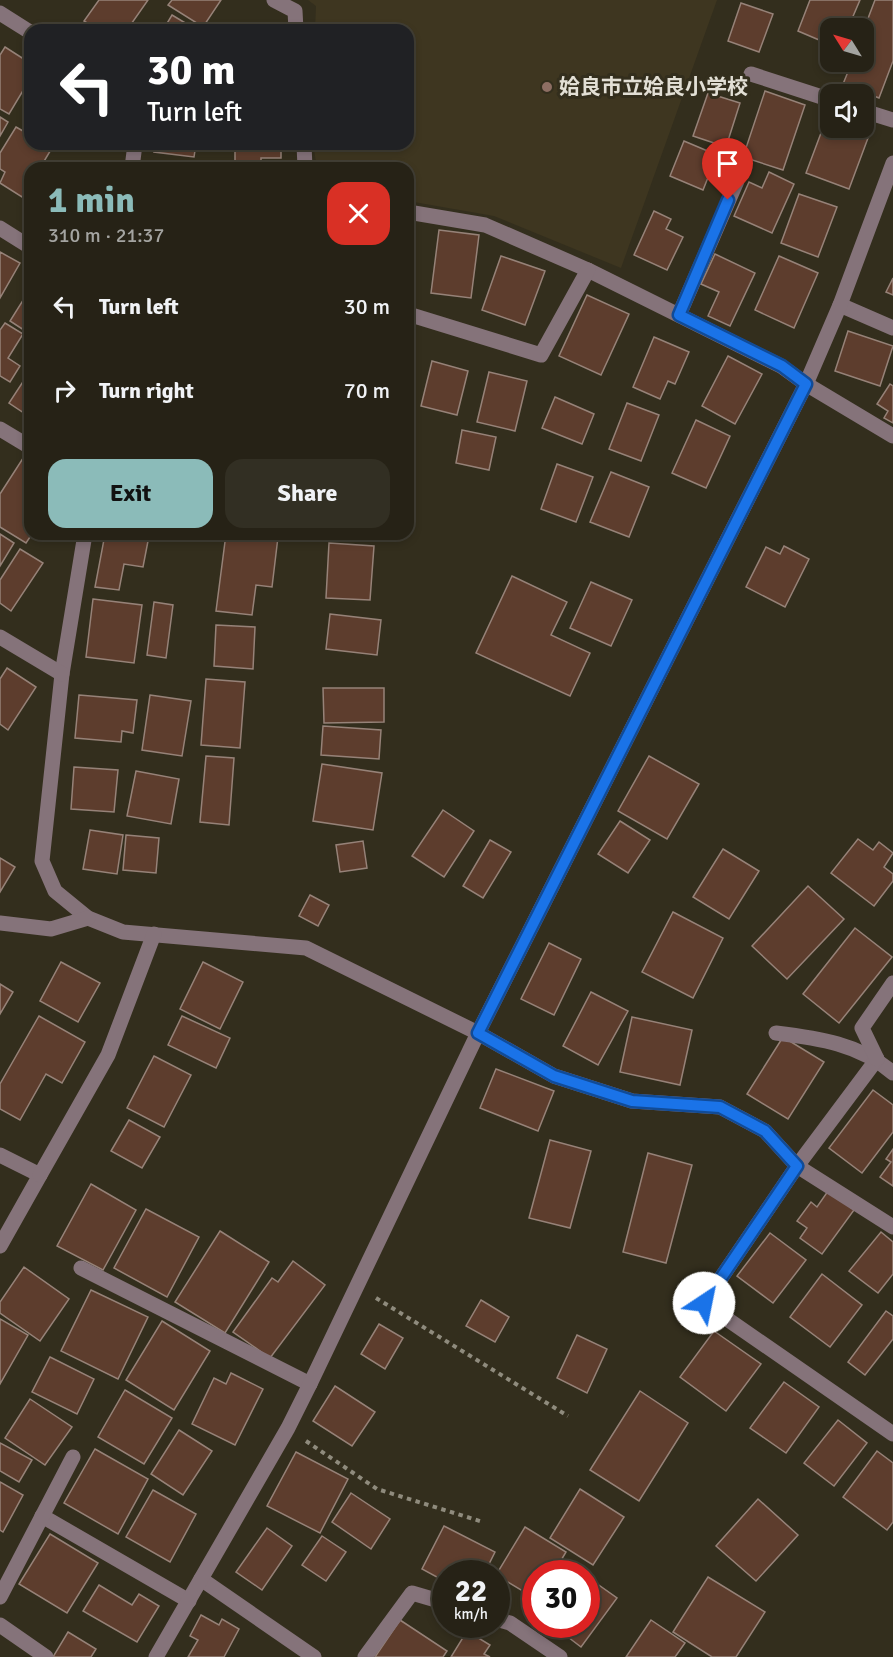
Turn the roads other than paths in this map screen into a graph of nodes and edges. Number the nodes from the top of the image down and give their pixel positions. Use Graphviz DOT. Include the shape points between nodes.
graph roads {
  1 [pos="274,0"];
  2 [pos="0,13"];
  3 [pos="296,24"];
  4 [pos="24,28"];
  5 [pos="752,74"];
  6 [pos="820,96"];
  7 [pos="874,114"];
  8 [pos="893,120"];
  9 [pos="893,163"];
  10 [pos="737,181"];
  11 [pos="414,213"];
  12 [pos="0,228"];
  13 [pos="24,243"];
  14 [pos="588,270"];
  15 [pos="840,305"];
  16 [pos="679,315"];
  17 [pos="414,316"];
  18 [pos="893,328"];
  19 [pos="806,384"];
  20 [pos="0,429"];
  21 [pos="893,436"];
  22 [pos="24,443"];
  23 [pos="84,540"];
  24 [pos="0,637"];
  25 [pos="62,674"];
  26 [pos="88,918"];
  27 [pos="0,923"];
  28 [pos="154,934"];
  29 [pos="893,982"];
  30 [pos="478,1033"];
  31 [pos="776,1033"];
  32 [pos="877,1059"];
  33 [pos="893,1073"];
  34 [pos="0,1155"];
  35 [pos="797,1166"];
  36 [pos="40,1175"];
  37 [pos="893,1227"];
  38 [pos="0,1246"];
  39 [pos="81,1268"];
  40 [pos="310,1384"];
  41 [pos="893,1434"];
  42 [pos="73,1457"];
  43 [pos="42,1516"];
  44 [pos="201,1579"];
  45 [pos="0,1597"];
  46 [pos="432,1599"];
  47 [pos="189,1601"];
  48 [pos="510,1623"];
  49 [pos="0,1625"];
  50 [pos="46,1657"];
  51 [pos="156,1657"];
  52 [pos="314,1657"];
  53 [pos="365,1657"];
  54 [pos="560,1657"];
  1 -- 3 [label="street" via="295,11"];
  2 -- 4 [label="street"];
  5 -- 6 [label="street"];
  7 -- 8 [label="street"];
  9 -- 15 [label="street"];
  10 -- 16 [label="street"];
  11 -- 14 [label="street" via="485,225"];
  12 -- 13 [label="street"];
  14 -- 16 [label="street"];
  14 -- 17 [label="street" via="541,355"];
  15 -- 18 [label="street"];
  15 -- 19 [label="street"];
  16 -- 19 [label="street" via="782,366"];
  19 -- 21 [label="street"];
  19 -- 30 [label="street"];
  20 -- 22 [label="street"];
  23 -- 25 [label="street"];
  24 -- 25 [label="street"];
  25 -- 26 [label="street" via="42,861 55,891"];
  26 -- 27 [label="street" via="51,929"];
  26 -- 28 [label="street" via="123,932"];
  28 -- 30 [label="street" via="306,948"];
  28 -- 36 [label="street" via="108,1055"];
  29 -- 32 [label="street" via="862,1028"];
  30 -- 35 [label="street" via="554,1076 632,1101 720,1107 765,1131"];
  30 -- 40 [label="street"];
  31 -- 32 [label="street" via="828,1040"];
  32 -- 33 [label="street"];
  32 -- 35 [label="street"];
  34 -- 36 [label="street"];
  35 -- 37 [label="street"];
  35 -- 41 [label="street" via="704,1303"];
  36 -- 38 [label="street"];
  39 -- 40 [label="street"];
  40 -- 44 [label="street"];
  42 -- 43 [label="street"];
  43 -- 45 [label="street"];
  43 -- 47 [label="street"];
  44 -- 47 [label="street"];
  44 -- 52 [label="street"];
  46 -- 53 [label="street" via="412,1593"];
  47 -- 51 [label="street"];
  48 -- 54 [label="street"];
  49 -- 50 [label="street"];
}
